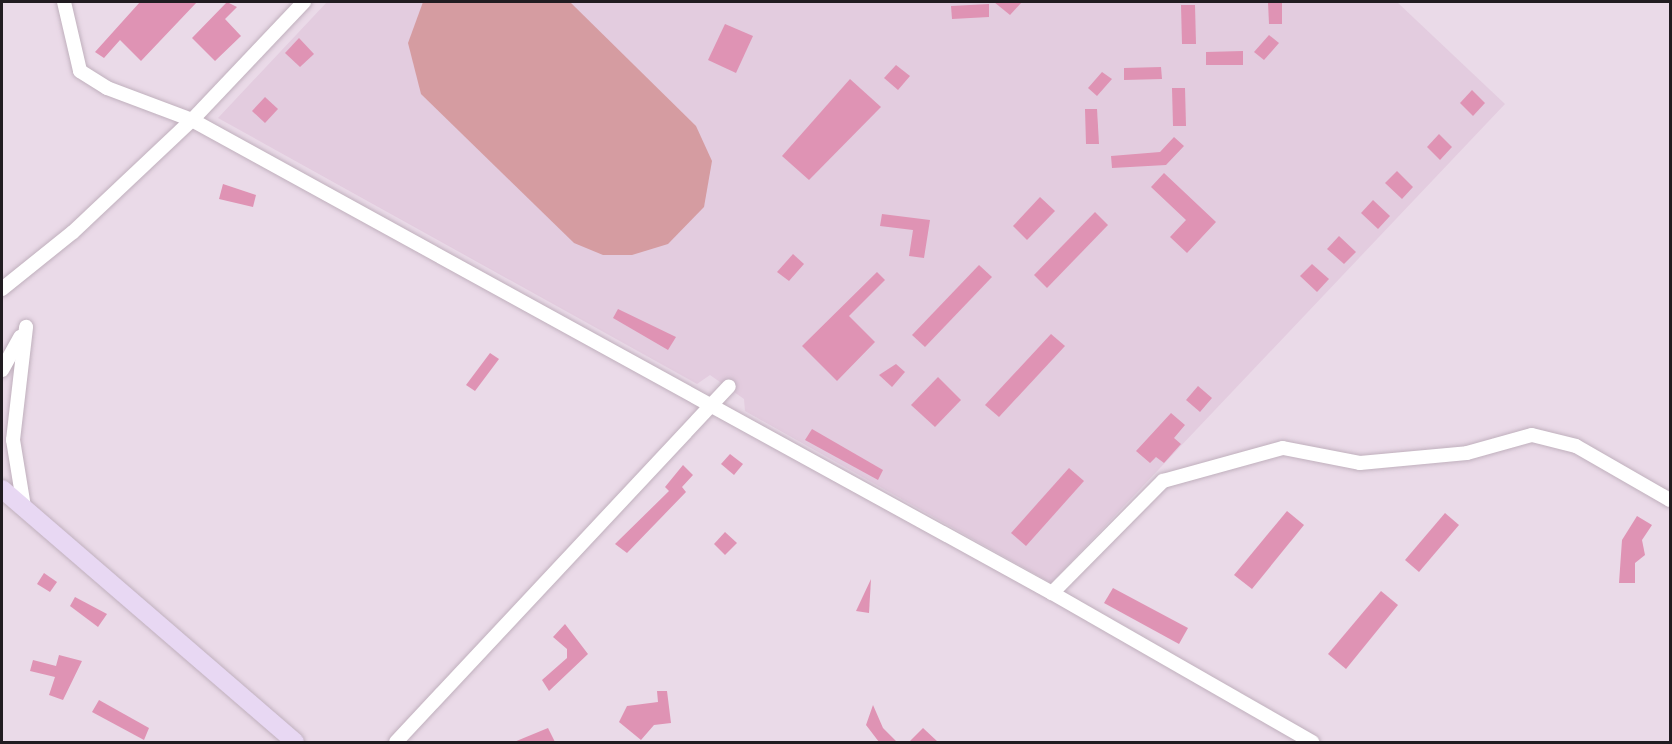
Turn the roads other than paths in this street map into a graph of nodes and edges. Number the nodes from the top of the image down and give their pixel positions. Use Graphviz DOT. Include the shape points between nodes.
graph roads {
  1 [pos="64,2"];
  2 [pos="304,2"];
  3 [pos="192,120"];
  4 [pos="2,288"];
  5 [pos="2,370"];
  6 [pos="729,387"];
  7 [pos="712,405"];
  8 [pos="2,489"];
  9 [pos="1671,500"];
  10 [pos="24,507"];
  11 [pos="1052,593"];
  12 [pos="295,742"];
  13 [pos="396,742"];
  14 [pos="1312,742"];
  1 -- 3 [label="street" via="80,71 162,114"];
  2 -- 3 [label="street"];
  3 -- 4 [label="street" via="73,232"];
  3 -- 7 [label="street"];
  5 -- 10 [label="street" via="26,327 13,440"];
  6 -- 7 [label="street"];
  7 -- 11 [label="street"];
  7 -- 13 [label="street"];
  8 -- 10 [label="main road"];
  9 -- 11 [label="street" via="1576,446 1532,435 1467,453 1359,463 1283,448 1163,481"];
  10 -- 12 [label="main road"];
  11 -- 14 [label="street"];
}
